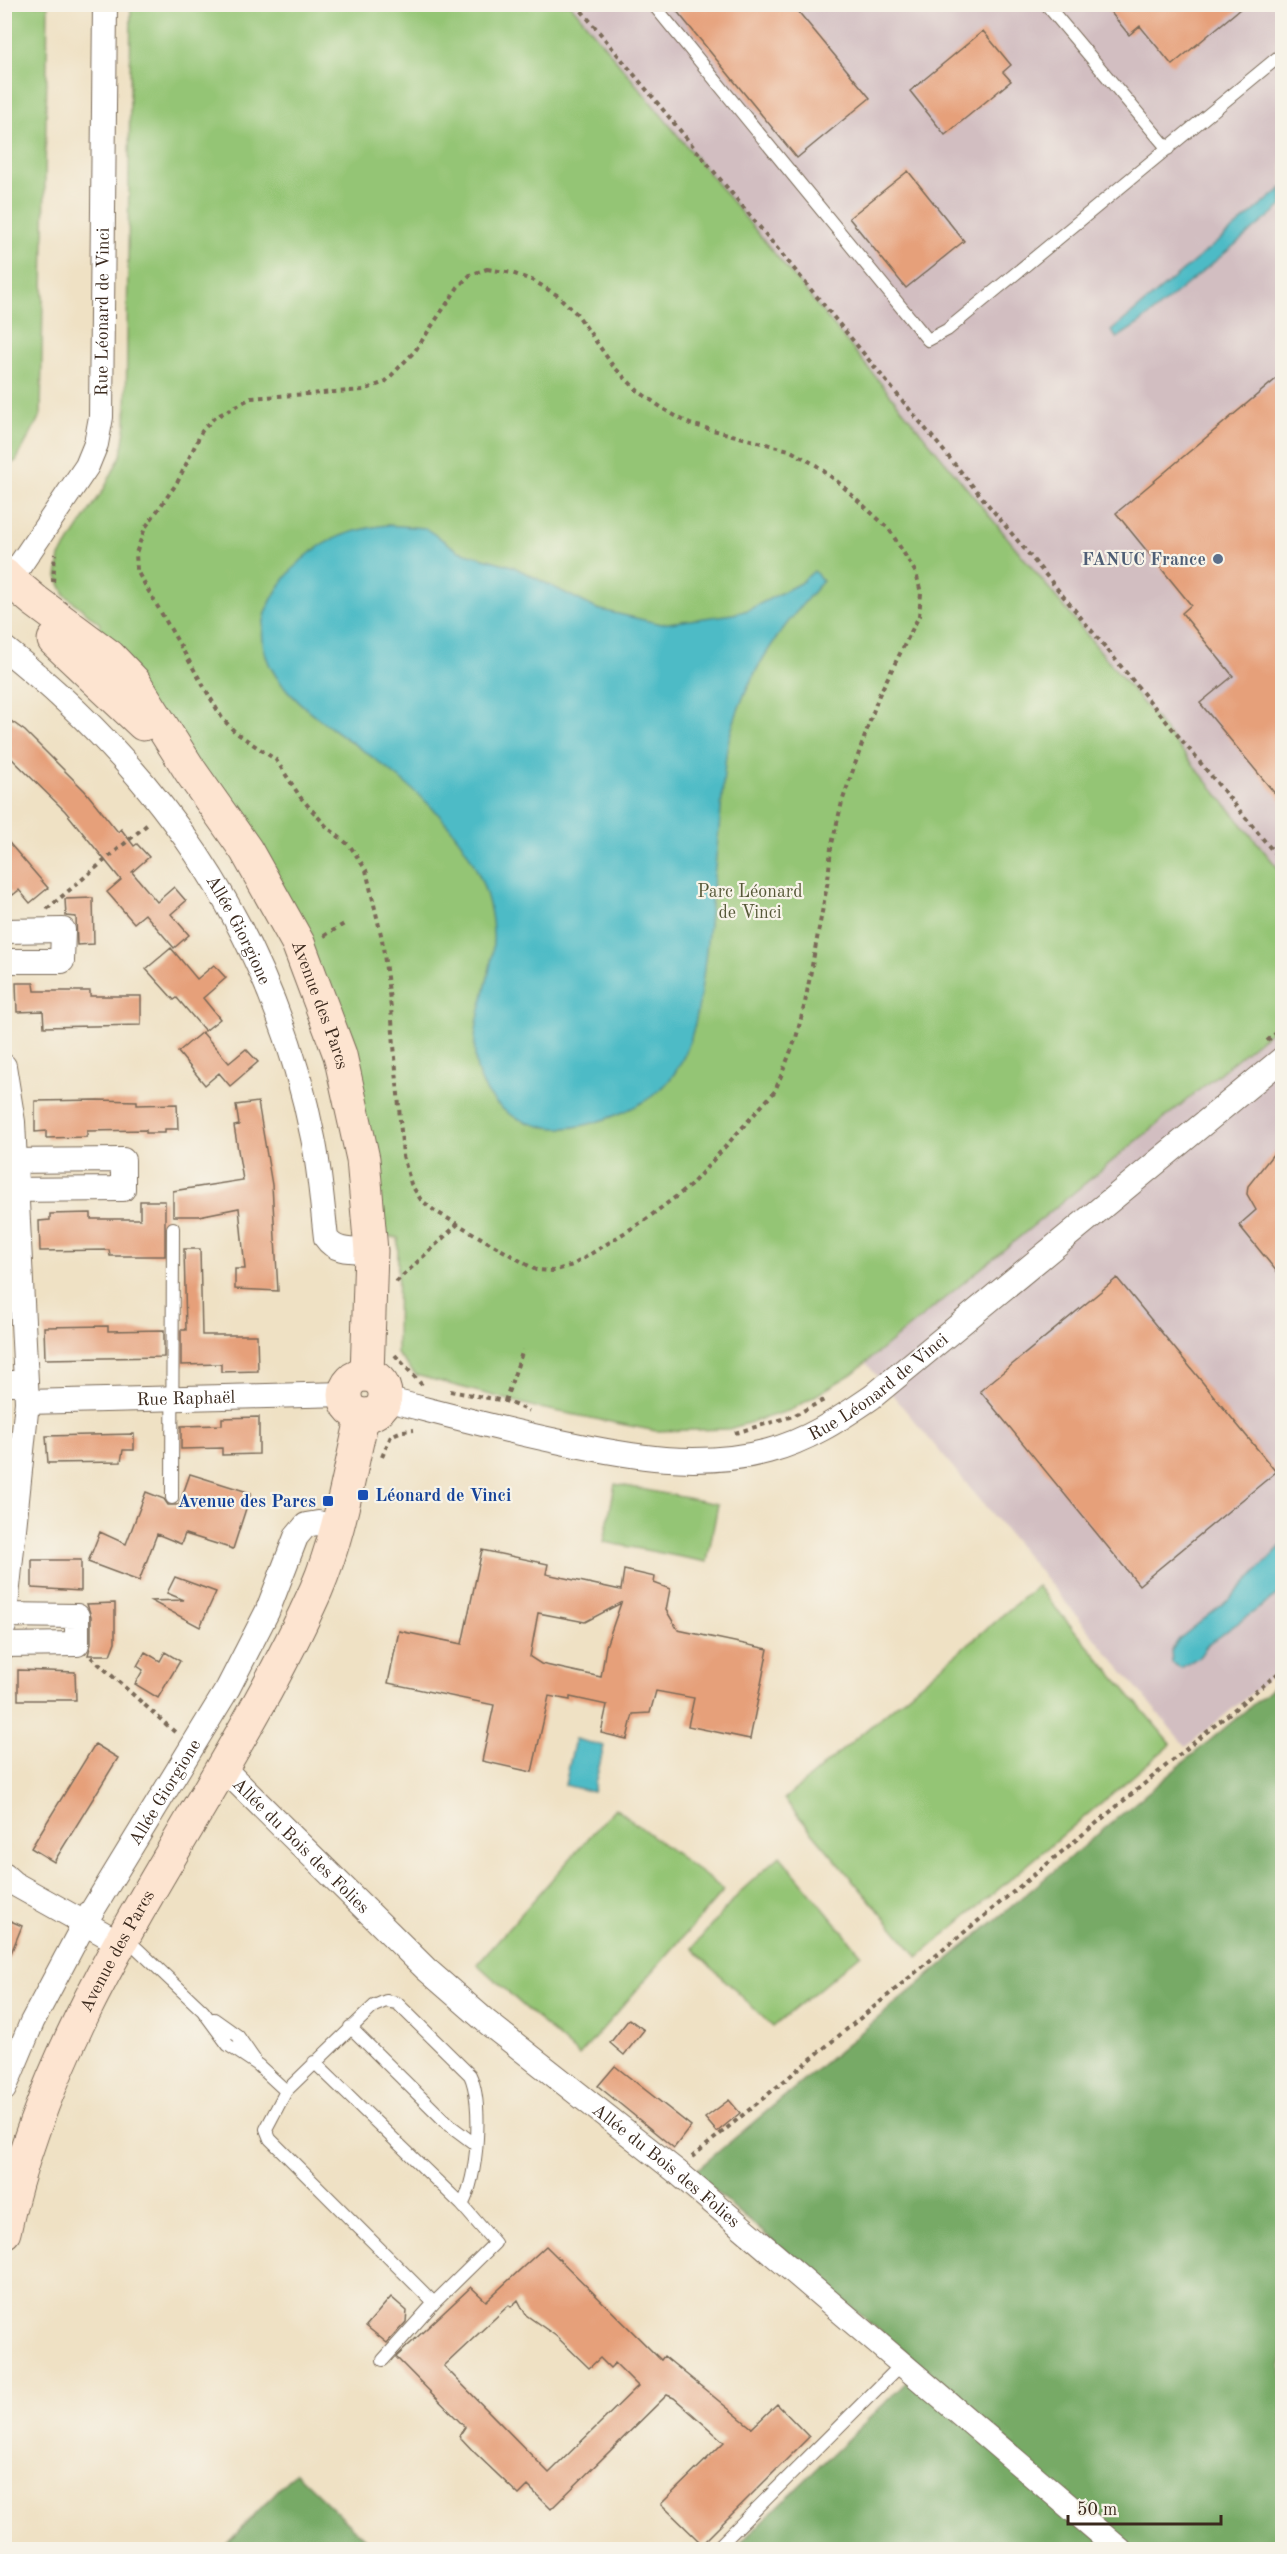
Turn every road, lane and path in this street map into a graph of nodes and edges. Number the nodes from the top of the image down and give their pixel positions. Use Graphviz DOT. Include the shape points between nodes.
graph roads {
  1 [pos="105,4"];
  2 [pos="576,4"];
  3 [pos="653,4"];
  4 [pos="1046,4"];
  5 [pos="1282,54"];
  6 [pos="1168,149"];
  7 [pos="6,587"];
  8 [pos="4,648"];
  9 [pos="166,809"];
  10 [pos="1282,862"];
  11 [pos="344,924"];
  12 [pos="14,930"];
  13 [pos="321,938"];
  14 [pos="4,961"];
  15 [pos="1282,1028"];
  16 [pos="1264,1043"];
  17 [pos="1282,1059"];
  18 [pos="4,1066"];
  19 [pos="10,1161"];
  20 [pos="10,1190"];
  21 [pos="459,1223"];
  22 [pos="173,1228"];
  23 [pos="371,1251"];
  24 [pos="395,1282"];
  25 [pos="523,1350"];
  26 [pos="422,1386"];
  27 [pos="433,1388"];
  28 [pos="443,1390"];
  29 [pos="836,1392"];
  30 [pos="365,1396"];
  31 [pos="18,1398"];
  32 [pos="173,1399"];
  33 [pos="506,1401"];
  34 [pos="531,1412"];
  35 [pos="414,1430"];
  36 [pos="424,1431"];
  37 [pos="727,1435"];
  38 [pos="172,1498"];
  39 [pos="338,1528"];
  40 [pos="5,1619"];
  41 [pos="77,1644"];
  42 [pos="4,1645"];
  43 [pos="1282,1670"];
  44 [pos="191,1747"];
  45 [pos="224,1768"];
  46 [pos="4,1875"];
  47 [pos="84,1924"];
  48 [pos="122,1940"];
  49 [pos="350,2027"];
  50 [pos="314,2062"];
  51 [pos="4,2089"];
  52 [pos="286,2091"];
  53 [pos="476,2145"];
  54 [pos="676,2171"];
  55 [pos="462,2205"];
  56 [pos="4,2232"];
  57 [pos="434,2303"];
  58 [pos="383,2360"];
  59 [pos="902,2364"];
  60 [pos="716,2550"];
  61 [pos="1120,2550"];
  1 -- 7 [label="street, Rue Léonard de Vinci" via="101,417 87,466"];
  2 -- 10 [label="path"];
  3 -- 6 [label="lane" via="928,340 947,330"];
  4 -- 6 [label="lane"];
  5 -- 6 [label="lane"];
  7 -- 23 [label="street, Avenue des Parcs" via="109,656 134,682 246,850 298,943 340,1055 363,1159"];
  8 -- 9 [label="street, Allée Giorgione" via="107,739"];
  9 -- 12 [label="path"];
  9 -- 23 [label="street, Allée Giorgione" via="195,849 242,930 284,1028 313,1138 326,1238 339,1249"];
  11 -- 13 [label="path"];
  12 -- 14 [label="street" via="63,930 62,961"];
  15 -- 16 [label="path"];
  17 -- 30 [label="street, Rue Léonard de Vinci" via="872,1396 837,1421 770,1451 698,1462 654,1460 509,1431"];
  18 -- 19 [label="street"];
  19 -- 20 [label="street"];
  19 -- 20 [label="street" via="123,1160 123,1189"];
  20 -- 31 [label="street"];
  21 -- 21 [label="path" via="421,1200 411,1184 403,1156 391,1008 382,939 366,870 350,846 301,798 276,760 235,732 222,718 137,571 136,553 145,528 177,483 202,431 214,418 251,398 364,390 385,382 415,351 458,287 470,275 487,269 523,277 557,296 577,314 613,366 665,410 690,424 789,450 831,476 889,529 916,573 921,593 919,616 879,695 842,802 805,1003 775,1090 690,1186 573,1265 553,1271 536,1270"];
  21 -- 24 [label="path"];
  22 -- 32 [label="lane"];
  23 -- 30 [label="street, Avenue des Parcs"];
  25 -- 33 [label="path"];
  26 -- 27 [label="path"];
  28 -- 33 [label="path"];
  29 -- 37 [label="path" via="793,1416"];
  30 -- 32 [label="street, Rue Raphaël"];
  30 -- 39 [label="street, Avenue des Parcs"];
  31 -- 32 [label="street, Rue Raphaël"];
  31 -- 40 [label="street"];
  32 -- 38 [label="lane"];
  33 -- 34 [label="path"];
  35 -- 36 [label="path"];
  39 -- 44 [label="street, Allée Giorgione" via="318,1523 306,1525 296,1537 267,1612 228,1688"];
  39 -- 45 [label="street, Avenue des Parcs" via="316,1588 262,1701"];
  40 -- 41 [label="street" via="77,1616"];
  41 -- 42 [label="street"];
  41 -- 44 [label="path"];
  43 -- 54 [label="path"];
  44 -- 47 [label="street, Allée Giorgione"];
  45 -- 48 [label="street, Avenue des Parcs"];
  45 -- 54 [label="street, Allée du Bois des Folies" via="426,1969 488,2023"];
  46 -- 47 [label="street"];
  47 -- 48 [label="street"];
  47 -- 51 [label="street, Allée Giorgione" via="32,2022"];
  48 -- 52 [label="lane" via="203,2011 228,2045"];
  48 -- 56 [label="street, Avenue des Parcs" via="73,2032 39,2112"];
  49 -- 50 [label="lane"];
  49 -- 53 [label="lane" via="448,2124"];
  49 -- 53 [label="lane" via="374,2006 386,2001 398,2003 470,2075 476,2087"];
  50 -- 52 [label="lane"];
  50 -- 55 [label="lane"];
  52 -- 57 [label="lane" via="269,2121 270,2139"];
  53 -- 55 [label="lane" via="470,2191"];
  54 -- 59 [label="street, Allée du Bois des Folies"];
  55 -- 57 [label="lane" via="495,2243"];
  57 -- 58 [label="lane"];
  59 -- 60 [label="lane"];
  59 -- 61 [label="street, Allée du Bois des Folies"];
}
